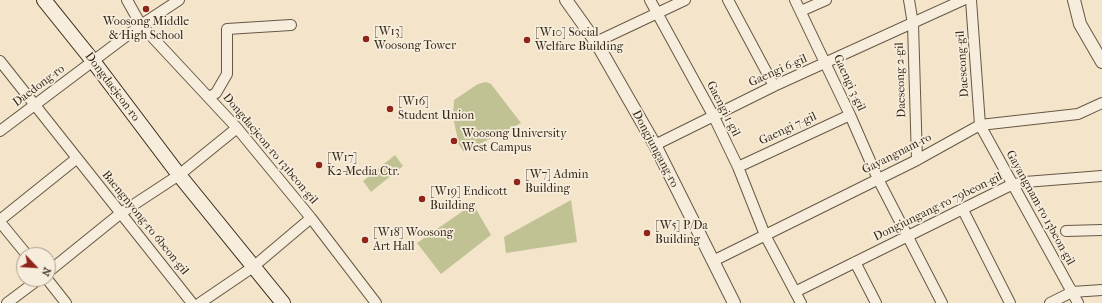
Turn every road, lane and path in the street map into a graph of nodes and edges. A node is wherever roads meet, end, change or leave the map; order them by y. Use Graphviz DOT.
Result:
graph roads {
  1 [pos="44,0"];
  2 [pos="127,0"];
  3 [pos="179,0"];
  4 [pos="566,0"];
  5 [pos="650,0"];
  6 [pos="685,0"];
  7 [pos="728,0"];
  8 [pos="795,0"];
  9 [pos="826,0"];
  10 [pos="909,0"];
  11 [pos="964,0"];
  12 [pos="972,0"];
  13 [pos="1074,0"];
  14 [pos="801,11"];
  15 [pos="657,13"];
  16 [pos="913,24"];
  17 [pos="141,25"];
  18 [pos="291,25"];
  19 [pos="596,42"];
  20 [pos="93,61"];
  21 [pos="0,62"];
  22 [pos="1102,62"];
  23 [pos="825,64"];
  24 [pos="774,86"];
  25 [pos="209,97"];
  26 [pos="35,104"];
  27 [pos="1102,104"];
  28 [pos="713,116"];
  29 [pos="850,116"];
  30 [pos="980,125"];
  31 [pos="238,128"];
  32 [pos="0,131"];
  33 [pos="655,145"];
  34 [pos="76,159"];
  35 [pos="917,160"];
  36 [pos="738,167"];
  37 [pos="179,175"];
  38 [pos="1102,176"];
  39 [pos="878,179"];
  40 [pos="1011,185"];
  41 [pos="963,210"];
  42 [pos="121,213"];
  43 [pos="311,218"];
  44 [pos="0,221"];
  45 [pos="1102,230"];
  46 [pos="1066,231"];
  47 [pos="766,235"];
  48 [pos="907,236"];
  49 [pos="21,247"];
  50 [pos="713,261"];
  51 [pos="855,262"];
  52 [pos="56,266"];
  53 [pos="253,267"];
  54 [pos="28,287"];
  55 [pos="53,287"];
  56 [pos="1102,290"];
  57 [pos="795,292"];
  58 [pos="1072,292"];
  59 [pos="7,303"];
  60 [pos="66,303"];
  61 [pos="192,303"];
  62 [pos="200,303"];
  63 [pos="283,303"];
  64 [pos="376,303"];
  65 [pos="734,303"];
  66 [pos="801,303"];
  67 [pos="876,303"];
  68 [pos="942,303"];
  69 [pos="1010,303"];
  70 [pos="1050,303"];
  71 [pos="1078,303"];
  1 -- 20 [label="main road, Dongdaejeon-ro"];
  2 -- 17 [label="street, Dongdaejeon-ro 131beon-gil"];
  3 -- 17 [label="street"];
  4 -- 19 [label="street, Dongjungang-ro"];
  5 -- 15 [label="street, Gaengi 1-gil"];
  6 -- 15 [label="street"];
  7 -- 24 [label="street"];
  8 -- 14 [label="street, Gaengi 3-gil"];
  9 -- 14 [label="street"];
  10 -- 16 [label="street, Daeseong 2-gil"];
  11 -- 16 [label="street, Gaengi 6-gil"];
  12 -- 30 [label="street, Daeseong-gil"];
  13 -- 22 [label="street"];
  14 -- 23 [label="street, Gaengi 3-gil"];
  15 -- 19 [label="street"];
  15 -- 28 [label="street, Gaengi 1-gil"];
  16 -- 23 [label="street, Gaengi 6-gil"];
  16 -- 35 [label="street, Daeseong 2-gil"];
  17 -- 20 [label="street"];
  17 -- 25 [label="street, Dongdaejeon-ro 131beon-gil"];
  18 -- 25 [label="street, Dongdaejeon-ro 131beon-gil"];
  19 -- 33 [label="street, Dongjungang-ro"];
  20 -- 26 [label="street, Daedong-ro"];
  20 -- 37 [label="main road, Dongdaejeon-ro"];
  21 -- 26 [label="street, Baengnyong-ro 6beon-gil"];
  23 -- 24 [label="street, Gaengi 6-gil"];
  23 -- 29 [label="street, Gaengi 3-gil"];
  24 -- 28 [label="street, Gaengi 6-gil"];
  25 -- 31 [label="street, Dongdaejeon-ro 131beon-gil"];
  26 -- 32 [label="street, Daedong-ro"];
  26 -- 34 [label="street, Baengnyong-ro 6beon-gil"];
  27 -- 30 [label="street, Gayangnam-ro"];
  28 -- 33 [label="street, Gaengi 6-gil"];
  28 -- 36 [label="street, Gaengi 1-gil"];
  29 -- 36 [label="street, Gaengi 7-gil"];
  29 -- 39 [label="street, Gaengi 3-gil"];
  30 -- 35 [label="street, Gayangnam-ro"];
  30 -- 40 [label="street, Gayangnam-ro 13beon-gil"];
  31 -- 37 [label="street"];
  31 -- 43 [label="street, Dongdaejeon-ro 131beon-gil"];
  33 -- 50 [label="street, Dongjungang-ro"];
  34 -- 42 [label="street, Baengnyong-ro 6beon-gil"];
  34 -- 44 [label="street"];
  35 -- 39 [label="street, Gayangnam-ro"];
  36 -- 47 [label="street, Gaengi 1-gil"];
  37 -- 42 [label="street"];
  37 -- 53 [label="main road, Dongdaejeon-ro"];
  38 -- 40 [label="street, Dongjungang-ro 79beon-gil"];
  39 -- 47 [label="street, Gayangnam-ro"];
  39 -- 48 [label="street, Gaengi 3-gil"];
  40 -- 41 [label="street, Dongjungang-ro 79beon-gil"];
  40 -- 58 [label="street, Gayangnam-ro 13beon-gil"];
  41 -- 48 [label="street, Dongjungang-ro 79beon-gil"];
  41 -- 69 [label="street"];
  42 -- 52 [label="street"];
  42 -- 61 [label="street, Baengnyong-ro 6beon-gil"];
  43 -- 53 [label="street"];
  43 -- 64 [label="street"];
  44 -- 49 [label="street"];
  45 -- 46 [label="street, Gayangnam-ro 13beon-gil"];
  47 -- 50 [label="street, Gayangnam-ro"];
  47 -- 57 [label="street, Gaengi 1-gil"];
  48 -- 51 [label="street, Dongjungang-ro 79beon-gil"];
  48 -- 68 [label="street, Gaengi 3-gil"];
  50 -- 65 [label="street, Dongjungang-ro"];
  51 -- 57 [label="street, Dongjungang-ro 79beon-gil"];
  51 -- 67 [label="street"];
  53 -- 62 [label="street"];
  53 -- 63 [label="main road, Dongdaejeon-ro"];
  54 -- 59 [label="street"];
  55 -- 60 [label="street"];
  56 -- 58 [label="street"];
  57 -- 66 [label="street, Gaengi 1-gil"];
  58 -- 70 [label="street"];
  58 -- 71 [label="street, Gayangnam-ro 13beon-gil"];
}
